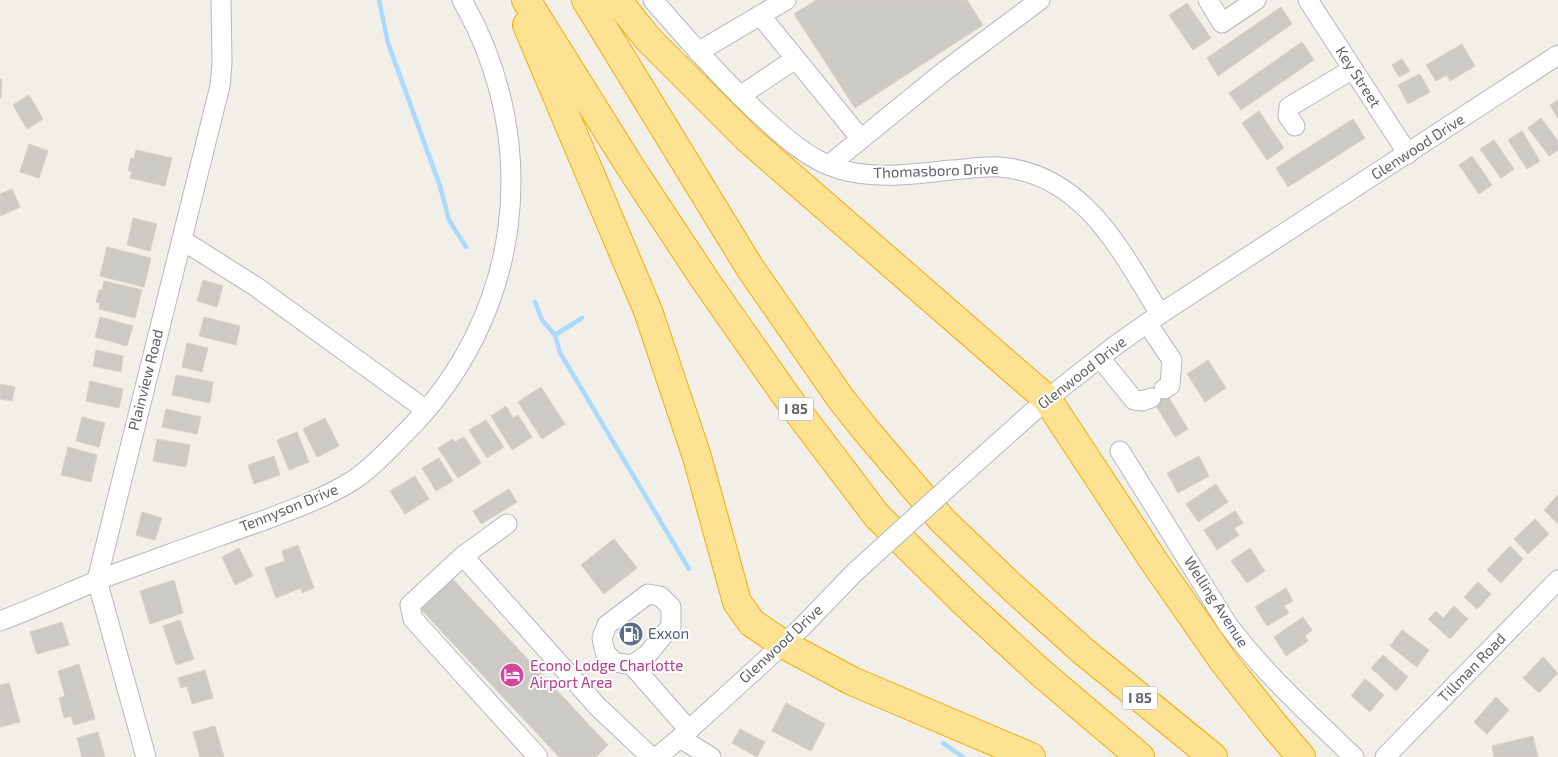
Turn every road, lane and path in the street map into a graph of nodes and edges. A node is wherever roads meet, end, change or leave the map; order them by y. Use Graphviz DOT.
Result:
graph roads {
  1 [pos="221,0"];
  2 [pos="462,0"];
  3 [pos="517,0"];
  4 [pos="526,0"];
  5 [pos="586,0"];
  6 [pos="617,0"];
  7 [pos="653,0"];
  8 [pos="786,0"];
  9 [pos="1040,0"];
  10 [pos="1208,0"];
  11 [pos="1256,0"];
  12 [pos="1308,0"];
  13 [pos="760,16"];
  14 [pos="698,52"];
  15 [pos="1558,55"];
  16 [pos="795,58"];
  17 [pos="1352,69"];
  18 [pos="740,96"];
  19 [pos="1295,126"];
  20 [pos="861,139"];
  21 [pos="1408,154"];
  22 [pos="829,165"];
  23 [pos="182,240"];
  24 [pos="1154,319"];
  25 [pos="1100,358"];
  26 [pos="1047,399"];
  27 [pos="426,410"];
  28 [pos="1120,451"];
  29 [pos="507,524"];
  30 [pos="463,556"];
  31 [pos="97,580"];
  32 [pos="1558,580"];
  33 [pos="0,621"];
  34 [pos="783,644"];
  35 [pos="632,665"];
  36 [pos="684,734"];
  37 [pos="146,757"];
  38 [pos="538,757"];
  39 [pos="651,757"];
  40 [pos="657,757"];
  41 [pos="711,757"];
  42 [pos="1031,757"];
  43 [pos="1140,757"];
  44 [pos="1213,757"];
  45 [pos="1301,757"];
  46 [pos="1354,757"];
  47 [pos="1385,757"];
  1 -- 23 [label="street, Plainview Road"];
  2 -- 27 [label="street, Tennyson Drive"];
  3 -- 34 [label="highway"];
  4 -- 43 [label="highway, I 85"];
  5 -- 44 [label="highway, I 85"];
  6 -- 26 [label="highway"];
  7 -- 14 [label="street, Thomasboro Drive"];
  8 -- 13 [label="street"];
  9 -- 20 [label="street"];
  10 -- 11 [label="street"];
  12 -- 17 [label="street, Key Street"];
  13 -- 14 [label="street"];
  13 -- 16 [label="street"];
  14 -- 18 [label="street, Thomasboro Drive"];
  15 -- 21 [label="street, Glenwood Drive"];
  16 -- 18 [label="street"];
  16 -- 20 [label="street"];
  17 -- 19 [label="street"];
  17 -- 21 [label="street, Key Street"];
  18 -- 22 [label="street, Thomasboro Drive"];
  20 -- 22 [label="street"];
  21 -- 24 [label="street, Glenwood Drive"];
  22 -- 24 [label="street, Thomasboro Drive"];
  23 -- 27 [label="street"];
  23 -- 31 [label="street, Plainview Road"];
  24 -- 25 [label="street, Glenwood Drive"];
  24 -- 25 [label="street, Thomasboro Drive"];
  25 -- 26 [label="street, Glenwood Drive"];
  26 -- 34 [label="street, Glenwood Drive, bridge"];
  26 -- 45 [label="highway"];
  27 -- 31 [label="street, Tennyson Drive"];
  28 -- 46 [label="street, Welling Avenue"];
  29 -- 30 [label="street"];
  30 -- 38 [label="street"];
  30 -- 39 [label="street"];
  31 -- 33 [label="street, Tennyson Drive"];
  31 -- 37 [label="street, Plainview Road"];
  32 -- 47 [label="street, Tillman Road"];
  34 -- 36 [label="street, Glenwood Drive"];
  34 -- 42 [label="highway"];
  35 -- 36 [label="street"];
  36 -- 40 [label="street, Glenwood Drive"];
  36 -- 41 [label="street"];
}
